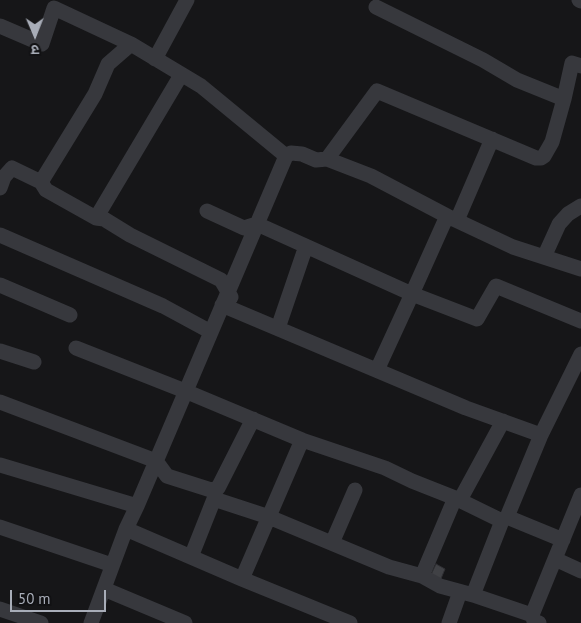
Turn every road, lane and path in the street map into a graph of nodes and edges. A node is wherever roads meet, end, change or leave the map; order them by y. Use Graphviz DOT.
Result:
graph roads {
  1 [pos="186,0"];
  2 [pos="66,6"];
  3 [pos="376,7"];
  4 [pos="0,26"];
  5 [pos="131,44"];
  6 [pos="155,59"];
  7 [pos="581,66"];
  8 [pos="181,74"];
  9 [pos="564,99"];
  10 [pos="492,139"];
  11 [pos="286,156"];
  12 [pos="327,159"];
  13 [pos="41,182"];
  14 [pos="0,188"];
  15 [pos="581,206"];
  16 [pos="207,211"];
  17 [pos="96,218"];
  18 [pos="451,218"];
  19 [pos="257,224"];
  20 [pos="0,235"];
  21 [pos="306,246"];
  22 [pos="544,257"];
  23 [pos="581,269"];
  24 [pos="0,284"];
  25 [pos="412,294"];
  26 [pos="227,298"];
  27 [pos="70,315"];
  28 [pos="581,321"];
  29 [pos="278,328"];
  30 [pos="211,332"];
  31 [pos="76,348"];
  32 [pos="0,351"];
  33 [pos="581,354"];
  34 [pos="34,362"];
  35 [pos="377,370"];
  36 [pos="186,391"];
  37 [pos="0,402"];
  38 [pos="253,419"];
  39 [pos="503,421"];
  40 [pos="542,435"];
  41 [pos="302,440"];
  42 [pos="156,461"];
  43 [pos="0,466"];
  44 [pos="356,490"];
  45 [pos="581,495"];
  46 [pos="458,499"];
  47 [pos="137,506"];
  48 [pos="578,511"];
  49 [pos="269,517"];
  50 [pos="504,519"];
  51 [pos="0,527"];
  52 [pos="126,528"];
  53 [pos="562,540"];
  54 [pos="332,543"];
  55 [pos="191,557"];
  56 [pos="555,558"];
  57 [pos="112,565"];
  58 [pos="581,571"];
  59 [pos="422,576"];
  60 [pos="242,579"];
  61 [pos="104,589"];
  62 [pos="466,594"];
  63 [pos="0,609"];
  64 [pos="535,619"];
  65 [pos="41,623"];
  66 [pos="91,623"];
  67 [pos="184,623"];
  68 [pos="348,623"];
  69 [pos="449,623"];
  1 -- 6 [label="street"];
  2 -- 4 [label="street"];
  2 -- 5 [label="street"];
  3 -- 9 [label="street"];
  5 -- 6 [label="street"];
  5 -- 13 [label="street"];
  6 -- 8 [label="street"];
  7 -- 9 [label="street"];
  8 -- 11 [label="street"];
  8 -- 17 [label="street"];
  9 -- 10 [label="street"];
  10 -- 12 [label="street"];
  10 -- 18 [label="street"];
  11 -- 12 [label="street"];
  11 -- 19 [label="street"];
  12 -- 18 [label="street"];
  13 -- 14 [label="street"];
  13 -- 17 [label="street"];
  15 -- 22 [label="street"];
  16 -- 19 [label="street"];
  17 -- 26 [label="street"];
  18 -- 22 [label="street"];
  18 -- 25 [label="street"];
  19 -- 21 [label="street"];
  19 -- 26 [label="street"];
  20 -- 30 [label="street"];
  21 -- 25 [label="street"];
  21 -- 29 [label="street"];
  22 -- 23 [label="street"];
  24 -- 27 [label="street"];
  25 -- 28 [label="street"];
  25 -- 35 [label="street"];
  26 -- 29 [label="street"];
  26 -- 30 [label="street"];
  29 -- 35 [label="street"];
  30 -- 36 [label="street"];
  31 -- 36 [label="street"];
  32 -- 34 [label="street"];
  33 -- 40 [label="street"];
  35 -- 39 [label="street"];
  36 -- 38 [label="street"];
  36 -- 42 [label="street"];
  37 -- 42 [label="street"];
  38 -- 41 [label="street"];
  38 -- 42 [label="street"];
  39 -- 40 [label="street"];
  39 -- 46 [label="street"];
  40 -- 50 [label="street"];
  41 -- 46 [label="street"];
  41 -- 49 [label="street"];
  42 -- 47 [label="street"];
  43 -- 47 [label="street"];
  44 -- 54 [label="street"];
  45 -- 48 [label="street"];
  46 -- 50 [label="street"];
  46 -- 59 [label="street"];
  47 -- 52 [label="street"];
  48 -- 53 [label="street"];
  49 -- 54 [label="street"];
  49 -- 55 [label="street"];
  49 -- 60 [label="street"];
  50 -- 53 [label="street"];
  50 -- 62 [label="street"];
  51 -- 57 [label="street"];
  52 -- 55 [label="street"];
  52 -- 57 [label="street"];
  53 -- 56 [label="street"];
  54 -- 59 [label="street"];
  55 -- 60 [label="street"];
  56 -- 58 [label="street"];
  56 -- 64 [label="street"];
  57 -- 61 [label="street"];
  59 -- 62 [label="street"];
  60 -- 68 [label="street"];
  61 -- 66 [label="street"];
  61 -- 67 [label="street"];
  62 -- 64 [label="street"];
  62 -- 69 [label="street"];
  63 -- 65 [label="street"];
}
